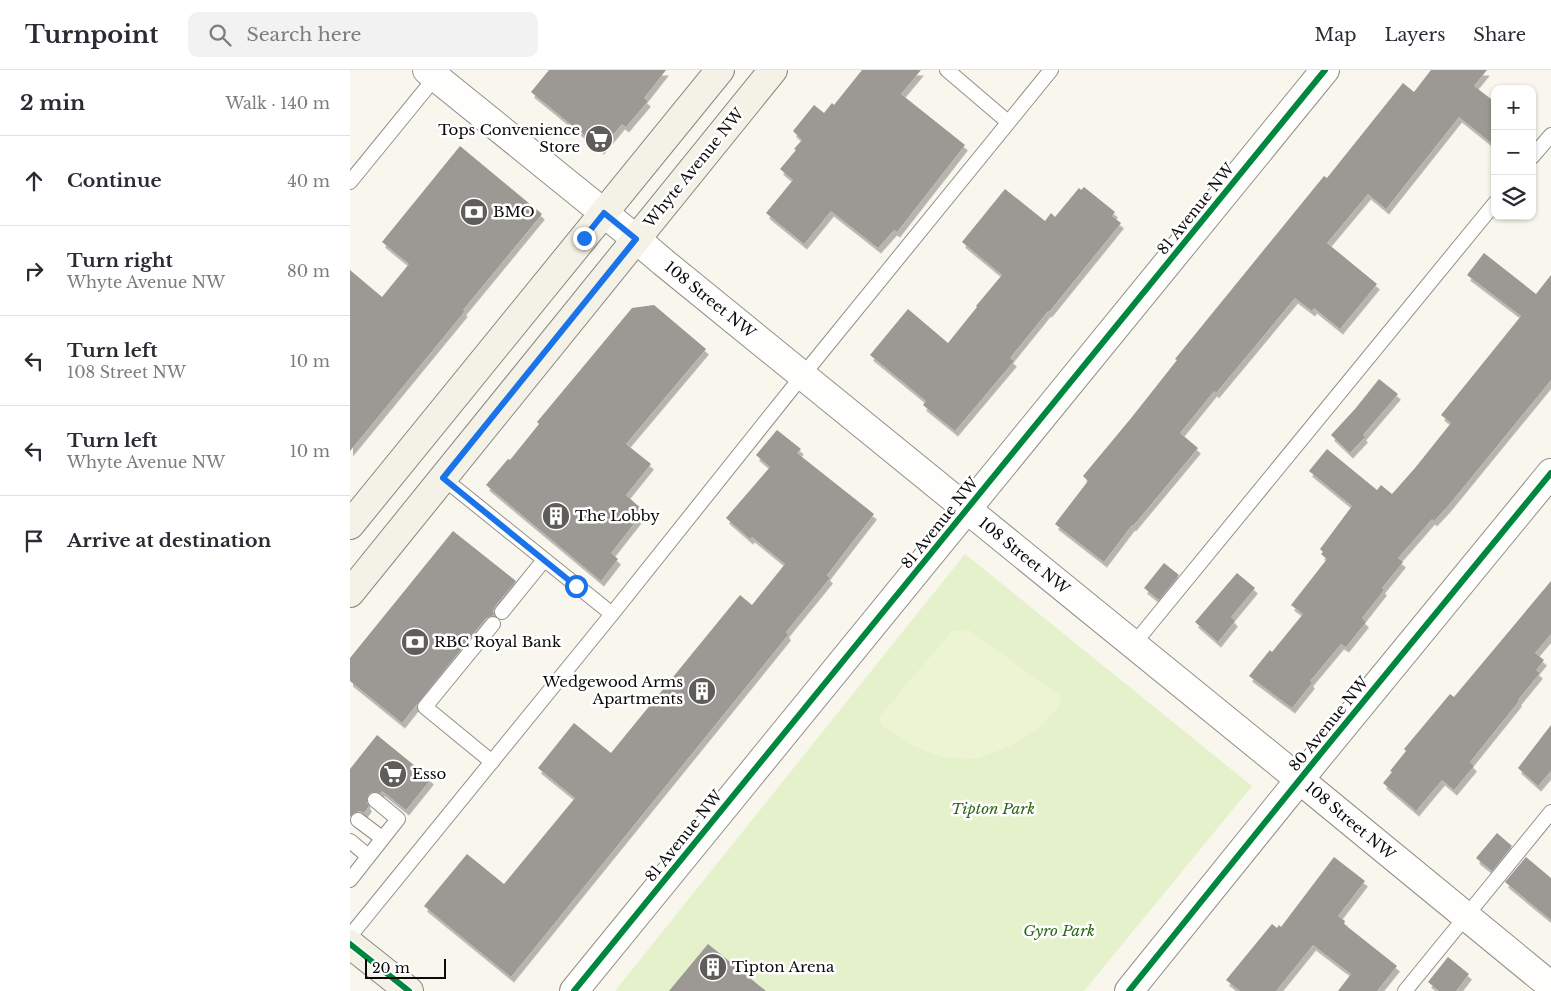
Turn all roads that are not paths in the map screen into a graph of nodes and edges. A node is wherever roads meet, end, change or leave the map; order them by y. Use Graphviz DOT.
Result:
graph roads {
  1 [pos="720,70"];
  2 [pos="774,70"];
  3 [pos="947,70"];
  4 [pos="1051,70"];
  5 [pos="1326,70"];
  6 [pos="435,72"];
  7 [pos="1008,122"];
  8 [pos="1551,134"];
  9 [pos="1536,152"];
  10 [pos="350,182"];
  11 [pos="1491,208"];
  12 [pos="604,213"];
  13 [pos="636,239"];
  14 [pos="802,375"];
  15 [pos="1551,474"];
  16 [pos="443,478"];
  17 [pos="967,510"];
  18 [pos="350,525"];
  19 [pos="544,560"];
  20 [pos="350,593"];
  21 [pos="502,612"];
  22 [pos="612,614"];
  23 [pos="493,624"];
  24 [pos="1133,645"];
  25 [pos="492,762"];
  26 [pos="1300,780"];
  27 [pos="374,800"];
  28 [pos="1551,812"];
  29 [pos="358,820"];
  30 [pos="382,838"];
  31 [pos="350,842"];
  32 [pos="368,856"];
  33 [pos="350,880"];
  34 [pos="1465,917"];
  35 [pos="350,936"];
  36 [pos="350,944"];
  37 [pos="1551,986"];
  38 [pos="408,991"];
  39 [pos="574,991"];
  40 [pos="1129,991"];
  41 [pos="1405,991"];
  1 -- 12 [label="main road"];
  2 -- 13 [label="main road, Whyte Avenue NW"];
  3 -- 7 [label="lane"];
  4 -- 7 [label="lane"];
  5 -- 17 [label="street, 81 Avenue NW"];
  6 -- 10 [label="lane"];
  6 -- 12 [label="street, 108 Street NW"];
  7 -- 14 [label="lane"];
  8 -- 9 [label="lane"];
  11 -- 24 [label="lane"];
  12 -- 13 [label="street, 108 Street NW"];
  12 -- 18 [label="main road"];
  13 -- 14 [label="street, 108 Street NW"];
  13 -- 16 [label="main road, Whyte Avenue NW"];
  14 -- 17 [label="street, 108 Street NW"];
  14 -- 22 [label="lane"];
  15 -- 26 [label="street, 80 Avenue NW"];
  16 -- 19 [label="lane"];
  16 -- 20 [label="main road, Whyte Avenue NW"];
  17 -- 24 [label="street, 108 Street NW"];
  17 -- 39 [label="street, 81 Avenue NW"];
  19 -- 21 [label="lane"];
  19 -- 22 [label="lane"];
  22 -- 25 [label="lane"];
  23 -- 25 [label="lane"];
  24 -- 26 [label="street, 108 Street NW"];
  25 -- 35 [label="lane"];
  26 -- 34 [label="street, 108 Street NW"];
  26 -- 40 [label="street, 80 Avenue NW"];
  27 -- 30 [label="lane"];
  28 -- 34 [label="lane"];
  29 -- 30 [label="lane"];
  30 -- 32 [label="lane"];
  31 -- 32 [label="lane"];
  32 -- 33 [label="lane"];
  34 -- 37 [label="street, 108 Street NW"];
  34 -- 41 [label="lane"];
  36 -- 38 [label="main road"];
}
